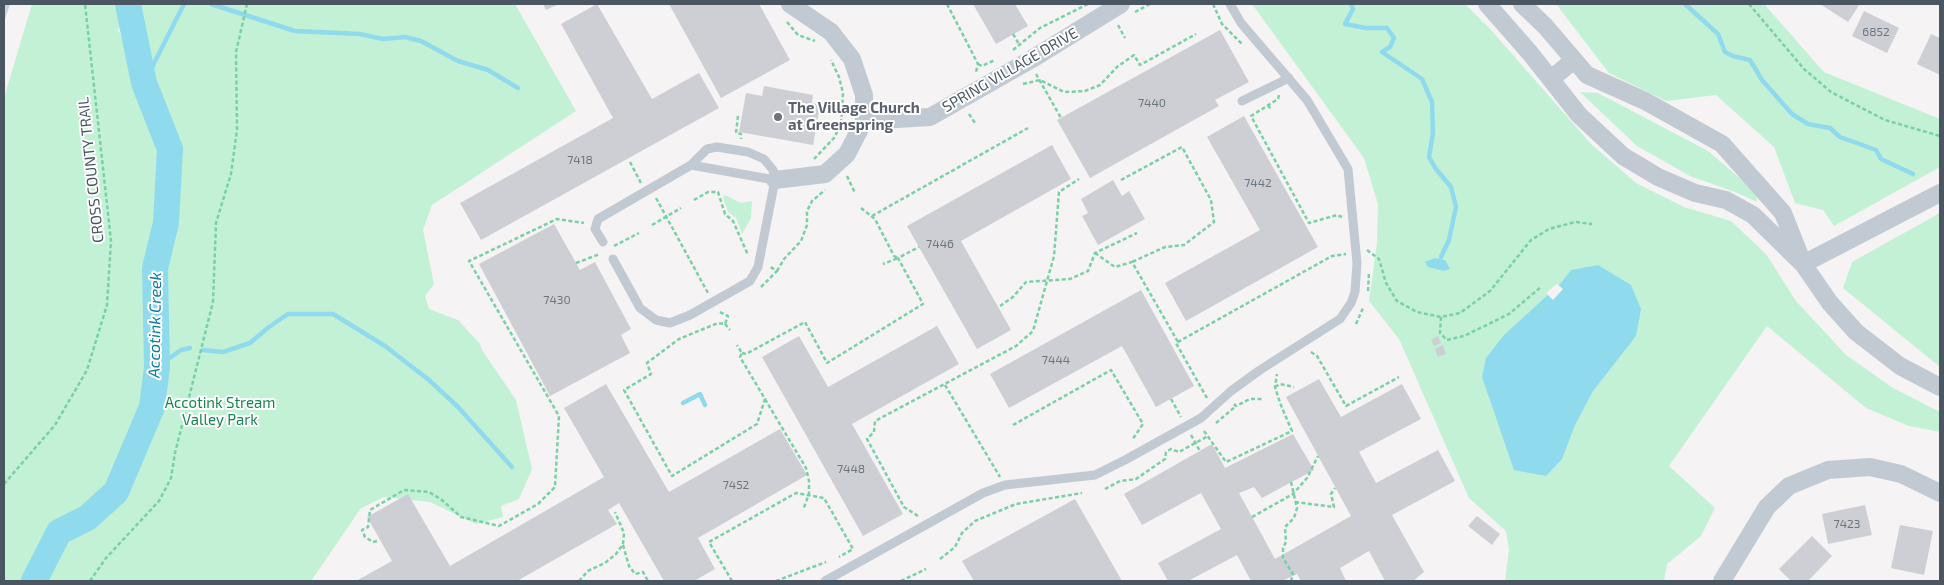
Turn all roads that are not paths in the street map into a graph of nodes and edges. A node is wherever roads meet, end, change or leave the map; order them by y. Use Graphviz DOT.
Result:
graph roads {
  1 [pos="790,4"];
  2 [pos="1230,4"];
  3 [pos="1487,4"];
  4 [pos="1522,4"];
  5 [pos="1118,11"];
  6 [pos="1574,60"];
  7 [pos="1289,78"];
  8 [pos="1551,79"];
  9 [pos="1242,101"];
  10 [pos="864,121"];
  11 [pos="691,165"];
  12 [pos="775,180"];
  13 [pos="1940,193"];
  14 [pos="603,242"];
  15 [pos="613,259"];
  16 [pos="1803,264"];
  17 [pos="1940,387"];
  18 [pos="1940,493"];
  19 [pos="825,581"];
  20 [pos="1722,581"];
  1 -- 10 [label="street"];
  2 -- 7 [label="lane"];
  3 -- 8 [label="street"];
  4 -- 6 [label="street"];
  5 -- 10 [label="street, SPRING VILLAGE DRIVE"];
  6 -- 8 [label="street"];
  6 -- 16 [label="street"];
  7 -- 9 [label="lane"];
  7 -- 19 [label="lane"];
  8 -- 16 [label="street"];
  10 -- 12 [label="street"];
  11 -- 12 [label="lane"];
  11 -- 12 [label="lane"];
  11 -- 14 [label="lane"];
  12 -- 15 [label="lane"];
  13 -- 16 [label="street"];
  16 -- 17 [label="street"];
  18 -- 20 [label="street"];
}
